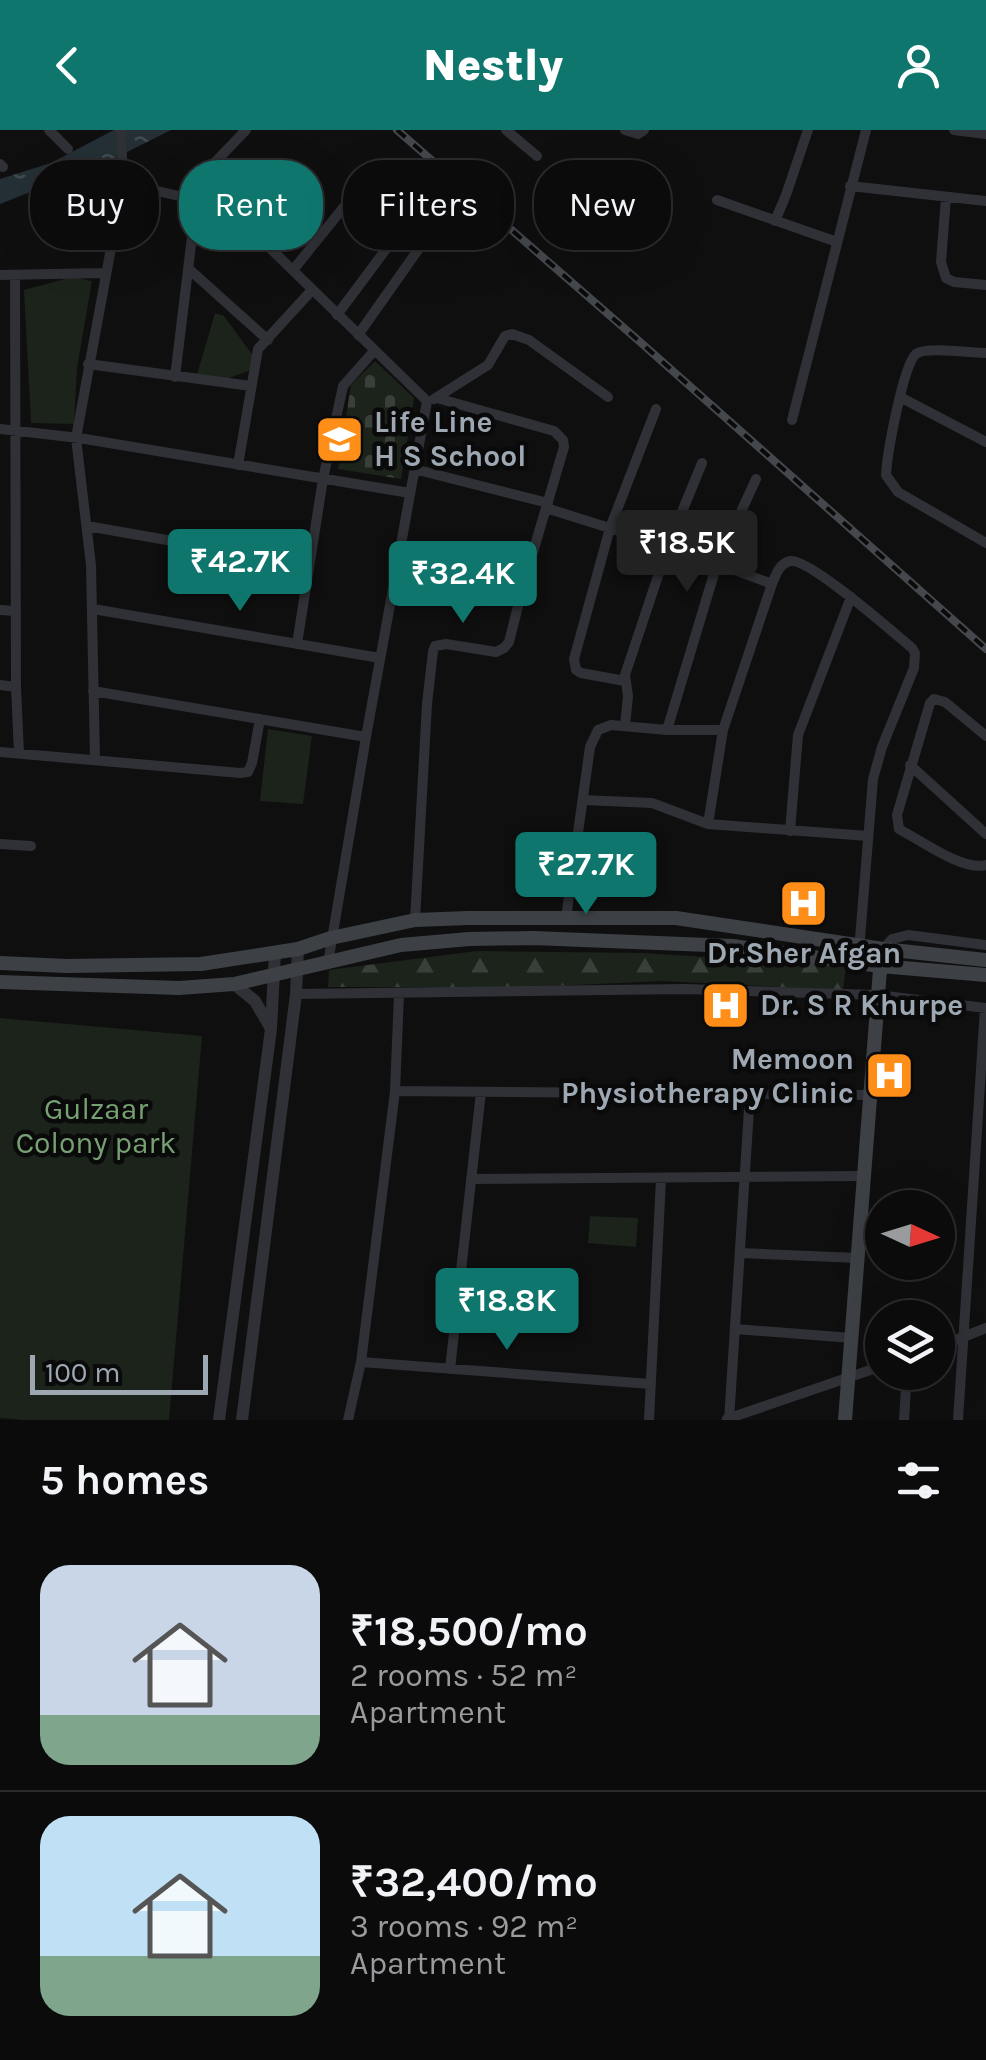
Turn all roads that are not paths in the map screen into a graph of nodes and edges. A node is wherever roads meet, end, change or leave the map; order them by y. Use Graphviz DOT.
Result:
graph roads {
  1 [pos="49,130"];
  2 [pos="120,130"];
  3 [pos="246,130"];
  4 [pos="506,130"];
  5 [pos="624,130"];
  6 [pos="644,130"];
  7 [pos="808,130"];
  8 [pos="866,130"];
  9 [pos="954,130"];
  10 [pos="986,134"];
  11 [pos="68,148"];
  12 [pos="537,156"];
  13 [pos="121,160"];
  14 [pos="218,160"];
  15 [pos="850,186"];
  16 [pos="946,197"];
  17 [pos="717,200"];
  18 [pos="986,201"];
  19 [pos="343,208"];
  20 [pos="775,221"];
  21 [pos="837,242"];
  22 [pos="109,250"];
  23 [pos="192,250"];
  24 [pos="272,250"];
  25 [pos="385,250"];
  26 [pos="418,250"];
  27 [pos="190,270"];
  28 [pos="293,270"];
  29 [pos="105,274"];
  30 [pos="0,275"];
  31 [pos="15,276"];
  32 [pos="986,286"];
  33 [pos="312,290"];
  34 [pos="338,314"];
  35 [pos="358,334"];
  36 [pos="268,340"];
  37 [pos="0,348"];
  38 [pos="14,350"];
  39 [pos="374,350"];
  40 [pos="986,353"];
  41 [pos="88,364"];
  42 [pos="175,377"];
  43 [pos="251,386"];
  44 [pos="608,396"];
  45 [pos="900,397"];
  46 [pos="432,400"];
  47 [pos="656,409"];
  48 [pos="792,420"];
  49 [pos="0,429"];
  50 [pos="14,431"];
  51 [pos="76,438"];
  52 [pos="986,442"];
  53 [pos="702,463"];
  54 [pos="238,464"];
  55 [pos="414,469"];
  56 [pos="756,478"];
  57 [pos="323,479"];
  58 [pos="410,494"];
  59 [pos="547,505"];
  60 [pos="87,526"];
  61 [pos="610,528"];
  62 [pos="986,543"];
  63 [pos="0,545"];
  64 [pos="668,546"];
  65 [pos="15,547"];
  66 [pos="400,550"];
  67 [pos="309,564"];
  68 [pos="717,564"];
  69 [pos="772,584"];
  70 [pos="523,586"];
  71 [pos="850,597"];
  72 [pos="93,609"];
  73 [pos="0,610"];
  74 [pos="15,610"];
  75 [pos="296,644"];
  76 [pos="380,658"];
  77 [pos="625,681"];
  78 [pos="0,686"];
  79 [pos="16,687"];
  80 [pos="92,691"];
  81 [pos="260,720"];
  82 [pos="625,726"];
  83 [pos="667,730"];
  84 [pos="723,730"];
  85 [pos="986,736"];
  86 [pos="366,737"];
  87 [pos="0,752"];
  88 [pos="19,753"];
  89 [pos="96,760"];
  90 [pos="910,766"];
  91 [pos="583,800"];
  92 [pos="708,824"];
  93 [pos="790,831"];
  94 [pos="986,834"];
  95 [pos="868,836"];
  96 [pos="0,844"];
  97 [pos="31,846"];
  98 [pos="986,865"];
  99 [pos="566,918"];
  100 [pos="415,920"];
  101 [pos="331,938"];
  102 [pos="861,945"];
  103 [pos="986,945"];
  104 [pos="298,949"];
  105 [pos="883,949"];
  106 [pos="275,952"];
  107 [pos="986,960"];
  108 [pos="926,962"];
  109 [pos="0,963"];
  110 [pos="328,963"];
  111 [pos="858,963"];
  112 [pos="880,966"];
  113 [pos="298,971"];
  114 [pos="274,976"];
  115 [pos="986,976"];
  116 [pos="0,982"];
  117 [pos="234,984"];
  118 [pos="296,994"];
  119 [pos="399,994"];
  120 [pos="877,996"];
  121 [pos="986,1008"];
  122 [pos="271,1030"];
  123 [pos="395,1092"];
  124 [pos="481,1092"];
  125 [pos="750,1094"];
  126 [pos="870,1095"];
  127 [pos="864,1176"];
  128 [pos="745,1177"];
  129 [pos="661,1178"];
  130 [pos="472,1179"];
  131 [pos="740,1253"];
  132 [pos="858,1258"];
  133 [pos="986,1328"];
  134 [pos="735,1329"];
  135 [pos="964,1337"];
  136 [pos="852,1338"];
  137 [pos="955,1340"];
  138 [pos="361,1362"];
  139 [pos="450,1369"];
  140 [pos="865,1372"];
  141 [pos="848,1378"];
  142 [pos="651,1384"];
  143 [pos="906,1390"];
  144 [pos="219,1420"];
  145 [pos="242,1420"];
  146 [pos="348,1420"];
  147 [pos="649,1420"];
  148 [pos="728,1420"];
  149 [pos="846,1420"];
  150 [pos="904,1420"];
  151 [pos="958,1420"];
  1 -- 11 [label="street"];
  2 -- 13 [label="street"];
  3 -- 14 [label="street"];
  4 -- 12 [label="street"];
  5 -- 6 [label="street"];
  7 -- 20 [label="street"];
  8 -- 15 [label="street"];
  9 -- 10 [label="street"];
  15 -- 16 [label="street"];
  15 -- 21 [label="street"];
  16 -- 18 [label="street"];
  16 -- 32 [label="street"];
  17 -- 20 [label="street"];
  19 -- 28 [label="street"];
  20 -- 21 [label="street"];
  21 -- 48 [label="street"];
  22 -- 29 [label="street"];
  23 -- 27 [label="street"];
  24 -- 28 [label="street"];
  25 -- 34 [label="street"];
  26 -- 35 [label="street"];
  27 -- 36 [label="street"];
  27 -- 42 [label="street"];
  28 -- 33 [label="street"];
  29 -- 31 [label="street"];
  29 -- 41 [label="street"];
  30 -- 31 [label="street"];
  31 -- 38 [label="street"];
  33 -- 34 [label="street"];
  33 -- 36 [label="street"];
  34 -- 35 [label="street"];
  35 -- 39 [label="street"];
  36 -- 43 [label="street"];
  37 -- 38 [label="street"];
  38 -- 50 [label="street"];
  39 -- 46 [label="street"];
  39 -- 57 [label="street"];
  40 -- 45 [label="street"];
  41 -- 42 [label="street"];
  41 -- 51 [label="street"];
  42 -- 43 [label="street"];
  43 -- 54 [label="street"];
  44 -- 46 [label="street"];
  45 -- 52 [label="street"];
  45 -- 62 [label="street"];
  46 -- 55 [label="street"];
  46 -- 59 [label="street"];
  47 -- 61 [label="street"];
  49 -- 50 [label="street"];
  50 -- 51 [label="street"];
  50 -- 65 [label="street"];
  51 -- 54 [label="street"];
  51 -- 60 [label="street"];
  53 -- 64 [label="street"];
  54 -- 57 [label="street"];
  55 -- 58 [label="street"];
  55 -- 59 [label="street"];
  56 -- 68 [label="street"];
  57 -- 58 [label="street"];
  57 -- 67 [label="street"];
  58 -- 66 [label="street"];
  59 -- 61 [label="street"];
  59 -- 70 [label="street"];
  60 -- 67 [label="street"];
  60 -- 72 [label="street"];
  61 -- 64 [label="street"];
  61 -- 77 [label="street"];
  63 -- 65 [label="street"];
  64 -- 68 [label="street"];
  64 -- 77 [label="street"];
  65 -- 74 [label="street"];
  66 -- 70 [label="street"];
  66 -- 76 [label="street"];
  67 -- 75 [label="street"];
  68 -- 69 [label="street"];
  68 -- 83 [label="street"];
  69 -- 71 [label="street"];
  69 -- 84 [label="street"];
  70 -- 100 [label="street"];
  71 -- 93 [label="street"];
  71 -- 95 [label="street"];
  72 -- 75 [label="street"];
  72 -- 80 [label="street"];
  73 -- 74 [label="street"];
  74 -- 79 [label="street"];
  75 -- 76 [label="street"];
  76 -- 86 [label="street"];
  77 -- 82 [label="street"];
  78 -- 79 [label="street"];
  79 -- 88 [label="street"];
  80 -- 81 [label="street"];
  80 -- 89 [label="street"];
  81 -- 86 [label="street"];
  81 -- 89 [label="street"];
  82 -- 83 [label="street"];
  82 -- 91 [label="street"];
  83 -- 84 [label="street"];
  84 -- 92 [label="street"];
  85 -- 90 [label="street"];
  86 -- 101 [label="street"];
  87 -- 88 [label="street"];
  88 -- 89 [label="street"];
  90 -- 94 [label="street"];
  90 -- 98 [label="street"];
  91 -- 92 [label="street"];
  91 -- 99 [label="street"];
  92 -- 93 [label="street"];
  93 -- 95 [label="street"];
  95 -- 102 [label="street"];
  96 -- 97 [label="street"];
  99 -- 100 [label="main road"];
  99 -- 102 [label="main road"];
  100 -- 101 [label="main road"];
  101 -- 104 [label="main road"];
  101 -- 110 [label="street"];
  102 -- 105 [label="main road"];
  102 -- 111 [label="street"];
  103 -- 105 [label="street"];
  104 -- 106 [label="main road"];
  104 -- 113 [label="street"];
  105 -- 108 [label="main road"];
  105 -- 112 [label="main road"];
  106 -- 109 [label="main road"];
  106 -- 114 [label="street"];
  107 -- 108 [label="main road"];
  108 -- 112 [label="main road"];
  108 -- 115 [label="main road"];
  110 -- 111 [label="main road"];
  110 -- 113 [label="main road"];
  111 -- 112 [label="main road"];
  112 -- 120 [label="main road"];
  113 -- 114 [label="main road"];
  113 -- 118 [label="street"];
  114 -- 117 [label="main road"];
  114 -- 122 [label="street"];
  116 -- 117 [label="main road"];
  117 -- 122 [label="street"];
  118 -- 119 [label="street"];
  118 -- 145 [label="street"];
  119 -- 120 [label="street"];
  119 -- 123 [label="street"];
  120 -- 121 [label="street"];
  120 -- 126 [label="main road"];
  121 -- 135 [label="street"];
  122 -- 144 [label="street"];
  123 -- 124 [label="street"];
  123 -- 138 [label="street"];
  124 -- 125 [label="street"];
  124 -- 130 [label="street"];
  125 -- 126 [label="street"];
  125 -- 128 [label="street"];
  126 -- 127 [label="main road"];
  127 -- 128 [label="street"];
  127 -- 132 [label="main road"];
  128 -- 129 [label="street"];
  128 -- 131 [label="street"];
  129 -- 130 [label="street"];
  129 -- 142 [label="street"];
  130 -- 139 [label="street"];
  131 -- 132 [label="street"];
  131 -- 134 [label="street"];
  132 -- 136 [label="main road"];
  133 -- 135 [label="street"];
  134 -- 136 [label="street"];
  134 -- 148 [label="street"];
  135 -- 137 [label="street"];
  135 -- 151 [label="street"];
  136 -- 141 [label="main road"];
  138 -- 139 [label="street"];
  138 -- 146 [label="street"];
  139 -- 142 [label="street"];
  140 -- 141 [label="street"];
  141 -- 148 [label="street"];
  141 -- 149 [label="main road"];
  142 -- 147 [label="street"];
  143 -- 150 [label="street"];
}
